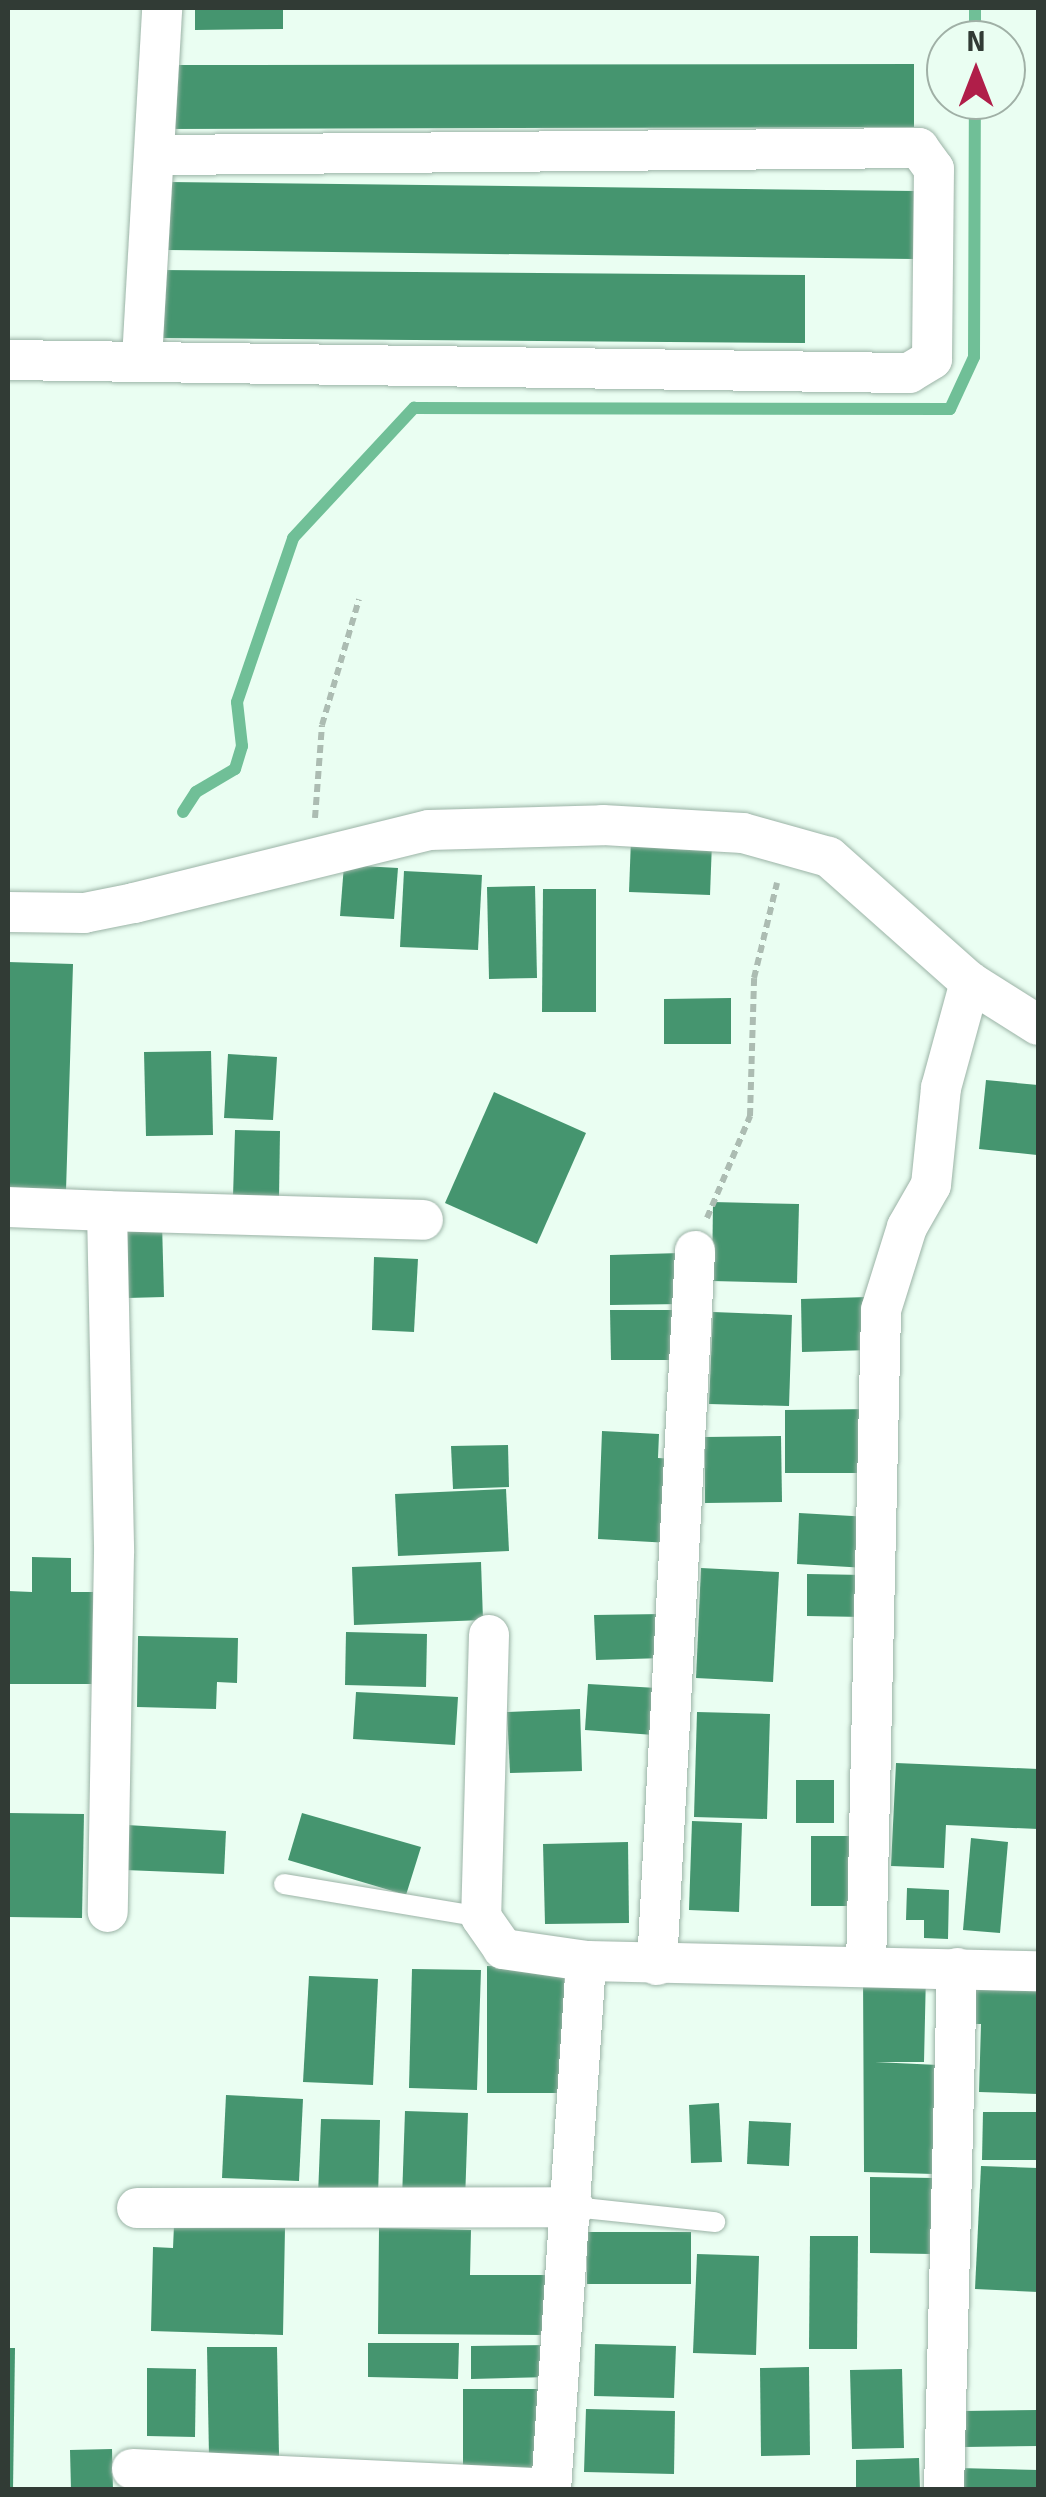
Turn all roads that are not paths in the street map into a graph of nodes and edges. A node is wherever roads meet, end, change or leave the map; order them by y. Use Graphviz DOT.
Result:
graph roads {
  1 [pos="162,8"];
  2 [pos="158,155"];
  3 [pos="142,359"];
  4 [pos="8,360"];
  5 [pos="8,912"];
  6 [pos="970,982"];
  7 [pos="1038,1025"];
  8 [pos="8,1206"];
  9 [pos="107,1210"];
  10 [pos="422,1220"];
  11 [pos="694,1250"];
  12 [pos="489,1635"];
  13 [pos="284,1884"];
  14 [pos="108,1912"];
  15 [pos="481,1917"];
  16 [pos="586,1961"];
  17 [pos="657,1965"];
  18 [pos="866,1967"];
  19 [pos="957,1968"];
  20 [pos="1038,1970"];
  21 [pos="574,2207"];
  22 [pos="137,2208"];
  23 [pos="715,2222"];
  24 [pos="132,2469"];
  25 [pos="552,2489"];
  26 [pos="944,2490"];
  1 -- 2 [label="street"];
  2 -- 3 [label="street"];
  2 -- 3 [label="street"];
  3 -- 4 [label="street"];
  5 -- 6 [label="street"];
  6 -- 7 [label="street"];
  6 -- 18 [label="street"];
  8 -- 9 [label="street"];
  9 -- 10 [label="street"];
  9 -- 14 [label="street"];
  11 -- 17 [label="street"];
  12 -- 15 [label="street"];
  13 -- 15 [label="lane"];
  15 -- 16 [label="street"];
  16 -- 17 [label="street"];
  16 -- 21 [label="street"];
  17 -- 18 [label="street"];
  18 -- 19 [label="street"];
  19 -- 20 [label="street"];
  19 -- 26 [label="street"];
  21 -- 22 [label="street"];
  21 -- 23 [label="lane"];
  21 -- 25 [label="street"];
  24 -- 25 [label="street"];
}
